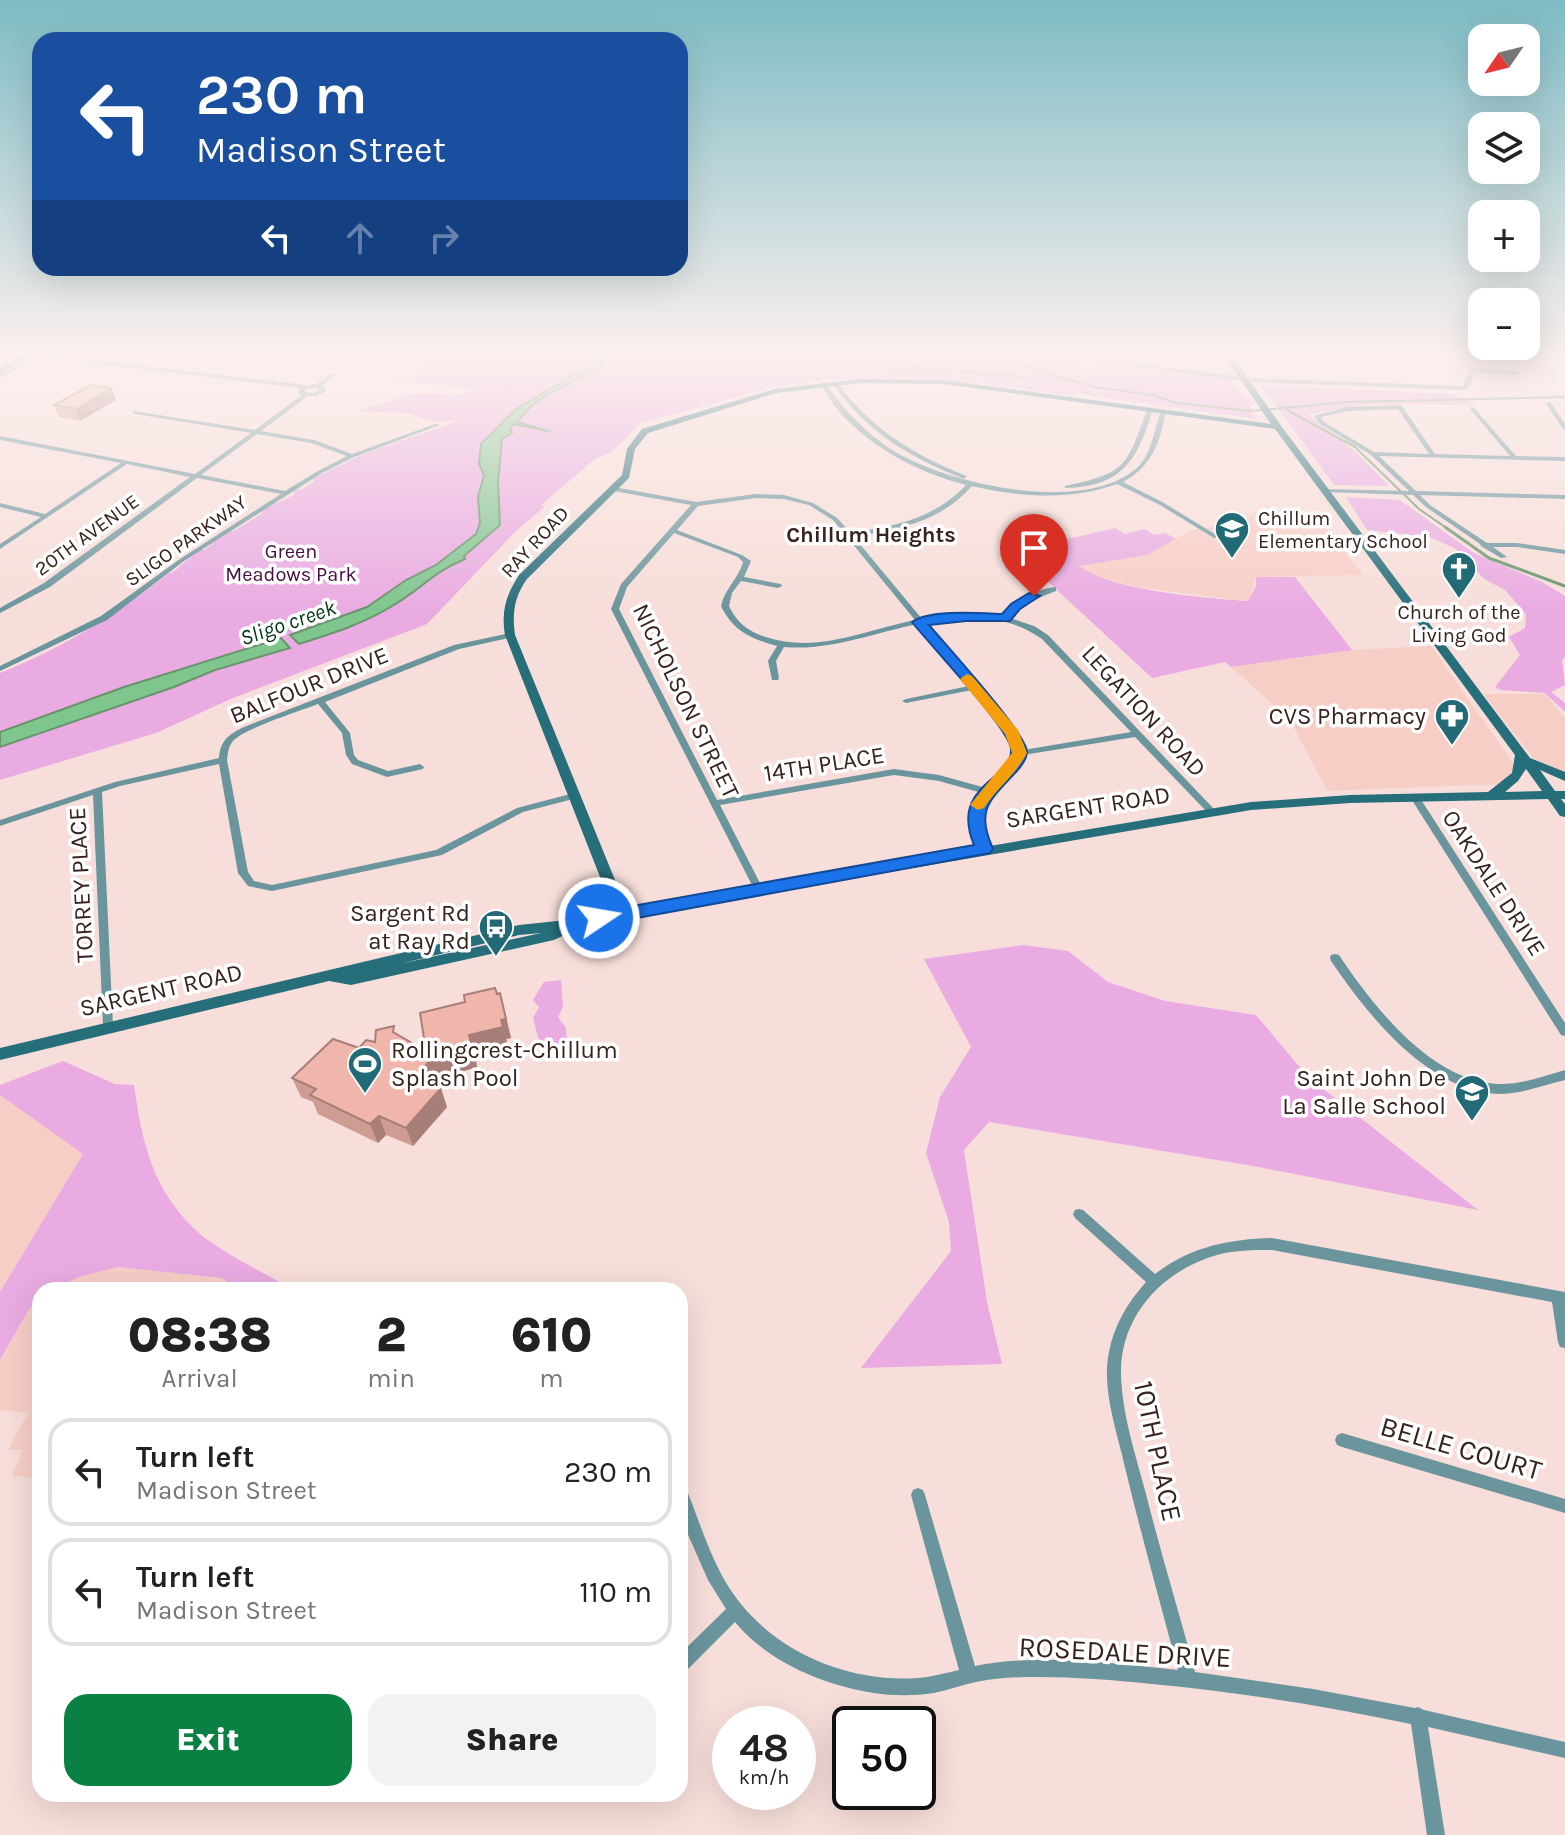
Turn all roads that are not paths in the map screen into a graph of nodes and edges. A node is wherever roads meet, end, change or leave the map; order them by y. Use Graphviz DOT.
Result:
graph roads {
  1 [pos="8,440"];
  2 [pos="246,440"];
  3 [pos="302,440"];
  4 [pos="397,440"];
  5 [pos="637,440"];
  6 [pos="876,440"];
  7 [pos="892,440"];
  8 [pos="1139,440"];
  9 [pos="1154,440"];
  10 [pos="1287,440"];
  11 [pos="1349,440"];
  12 [pos="1422,440"];
  13 [pos="1499,440"];
  14 [pos="1373,454"];
  15 [pos="1433,455"];
  16 [pos="352,456"];
  17 [pos="1514,457"];
  18 [pos="1565,459"];
  19 [pos="125,463"];
  20 [pos="196,476"];
  21 [pos="1118,482"];
  22 [pos="969,486"];
  23 [pos="614,489"];
  24 [pos="1326,491"];
  25 [pos="284,493"];
  26 [pos="1405,493"];
  27 [pos="1565,497"];
  28 [pos="696,504"];
  29 [pos="0,505"];
  30 [pos="46,516"];
  31 [pos="674,531"];
  32 [pos="848,536"];
  33 [pos="1216,537"];
  34 [pos="1482,545"];
  35 [pos="0,547"];
  36 [pos="1565,552"];
  37 [pos="1503,557"];
  38 [pos="739,578"];
  39 [pos="778,586"];
  40 [pos="1053,589"];
  41 [pos="0,611"];
  42 [pos="1005,618"];
  43 [pos="919,622"];
  44 [pos="510,635"];
  45 [pos="781,645"];
  46 [pos="0,669"];
  47 [pos="775,678"];
  48 [pos="974,687"];
  49 [pos="320,701"];
  50 [pos="906,701"];
  51 [pos="1136,734"];
  52 [pos="1020,753"];
  53 [pos="1521,755"];
  54 [pos="223,760"];
  55 [pos="420,767"];
  56 [pos="1565,777"];
  57 [pos="97,790"];
  58 [pos="987,791"];
  59 [pos="1492,794"];
  60 [pos="1558,795"];
  61 [pos="574,796"];
  62 [pos="1415,797"];
  63 [pos="715,803"];
  64 [pos="1211,811"];
  65 [pos="1565,813"];
  66 [pos="0,823"];
  67 [pos="984,849"];
  68 [pos="758,889"];
  69 [pos="621,913"];
  70 [pos="1335,958"];
  71 [pos="108,1026"];
  72 [pos="1565,1032"];
  73 [pos="0,1054"];
  74 [pos="1565,1075"];
  75 [pos="1079,1214"];
  76 [pos="1154,1281"];
  77 [pos="1562,1297"];
  78 [pos="1565,1342"];
  79 [pos="1342,1440"];
  80 [pos="918,1495"];
  81 [pos="1565,1506"];
  82 [pos="688,1514"];
  83 [pos="734,1612"];
  84 [pos="688,1657"];
  85 [pos="969,1675"];
  86 [pos="1189,1679"];
  87 [pos="1418,1715"];
  88 [pos="1565,1750"];
  89 [pos="1436,1835"];
  1 -- 19 [label="street"];
  2 -- 20 [label="street, 20TH AVENUE"];
  3 -- 16 [label="street"];
  4 -- 16 [label="street, SLIGO PARKWAY"];
  5 -- 23 [label="main road, RAY ROAD"];
  6 -- 22 [label="street"];
  7 -- 8 [label="street"];
  9 -- 21 [label="street"];
  10 -- 24 [label="main road"];
  11 -- 14 [label="street"];
  12 -- 15 [label="street"];
  13 -- 17 [label="street"];
  14 -- 15 [label="street"];
  14 -- 26 [label="street"];
  15 -- 17 [label="street"];
  16 -- 25 [label="street, SLIGO PARKWAY"];
  17 -- 18 [label="street"];
  19 -- 20 [label="street"];
  19 -- 30 [label="street"];
  20 -- 25 [label="street"];
  20 -- 41 [label="street, 20TH AVENUE"];
  21 -- 22 [label="street"];
  21 -- 33 [label="street"];
  22 -- 32 [label="street"];
  23 -- 28 [label="street"];
  23 -- 44 [label="main road, RAY ROAD"];
  24 -- 26 [label="street"];
  24 -- 53 [label="main road"];
  25 -- 46 [label="street, SLIGO PARKWAY"];
  26 -- 27 [label="street"];
  26 -- 34 [label="street"];
  28 -- 31 [label="street, NICHOLSON STREET"];
  28 -- 32 [label="street"];
  29 -- 30 [label="street"];
  30 -- 35 [label="street"];
  31 -- 38 [label="street"];
  31 -- 63 [label="street, NICHOLSON STREET"];
  32 -- 43 [label="street"];
  34 -- 36 [label="street"];
  34 -- 37 [label="street"];
  38 -- 39 [label="street"];
  38 -- 45 [label="street"];
  40 -- 42 [label="street"];
  42 -- 43 [label="street"];
  42 -- 51 [label="street, LEGATION ROAD"];
  43 -- 45 [label="street"];
  43 -- 48 [label="street"];
  44 -- 49 [label="street, BALFOUR DRIVE"];
  44 -- 61 [label="main road, RAY ROAD"];
  45 -- 47 [label="street"];
  48 -- 50 [label="street"];
  48 -- 52 [label="street"];
  49 -- 54 [label="street, BALFOUR DRIVE"];
  49 -- 55 [label="street"];
  51 -- 52 [label="street"];
  51 -- 64 [label="street, LEGATION ROAD"];
  52 -- 58 [label="street"];
  53 -- 56 [label="main road"];
  53 -- 59 [label="main road"];
  53 -- 60 [label="main road"];
  54 -- 57 [label="street, BALFOUR DRIVE"];
  54 -- 61 [label="street"];
  57 -- 66 [label="street, BALFOUR DRIVE"];
  57 -- 71 [label="street, TORREY PLACE"];
  58 -- 63 [label="street, 14TH PLACE"];
  58 -- 67 [label="street"];
  59 -- 60 [label="main road, SARGENT ROAD"];
  59 -- 62 [label="main road, SARGENT ROAD"];
  60 -- 65 [label="main road"];
  61 -- 69 [label="main road, RAY ROAD"];
  62 -- 64 [label="main road, SARGENT ROAD"];
  62 -- 72 [label="street, OAKDALE DRIVE"];
  63 -- 68 [label="street, NICHOLSON STREET"];
  64 -- 67 [label="main road, SARGENT ROAD"];
  67 -- 68 [label="main road, SARGENT ROAD"];
  68 -- 69 [label="main road, SARGENT ROAD"];
  69 -- 71 [label="main road, SARGENT ROAD"];
  70 -- 74 [label="street"];
  71 -- 73 [label="main road, SARGENT ROAD"];
  75 -- 76 [label="street"];
  76 -- 77 [label="street, 10TH PLACE"];
  76 -- 86 [label="street, 10TH PLACE"];
  77 -- 78 [label="street"];
  79 -- 81 [label="street, BELLE COURT"];
  80 -- 85 [label="street"];
  82 -- 83 [label="street, ROSEDALE DRIVE"];
  83 -- 84 [label="street"];
  83 -- 85 [label="street, ROSEDALE DRIVE"];
  85 -- 86 [label="street, ROSEDALE DRIVE"];
  86 -- 87 [label="street, ROSEDALE DRIVE"];
  87 -- 88 [label="street, ROSEDALE DRIVE"];
  87 -- 89 [label="street"];
}
